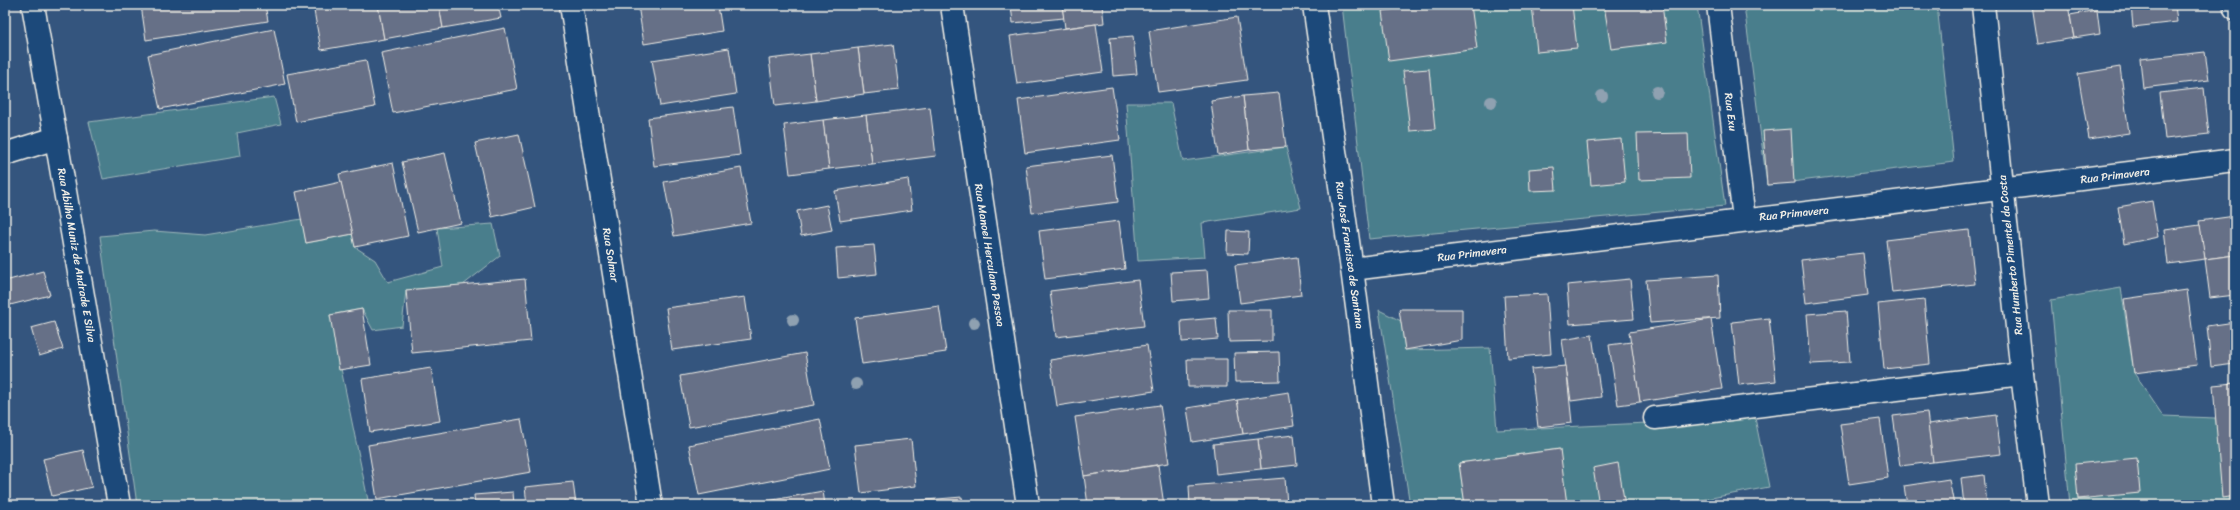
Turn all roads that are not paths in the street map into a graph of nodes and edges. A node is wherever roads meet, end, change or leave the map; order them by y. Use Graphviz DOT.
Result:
graph roads {
  1 [pos="33,5"];
  2 [pos="571,5"];
  3 [pos="952,5"];
  4 [pos="1314,5"];
  5 [pos="1718,5"];
  6 [pos="1983,5"];
  7 [pos="2235,5"];
  8 [pos="2235,8"];
  9 [pos="56,138"];
  10 [pos="5,154"];
  11 [pos="2235,160"];
  12 [pos="2004,190"];
  13 [pos="1744,219"];
  14 [pos="1352,269"];
  15 [pos="2022,374"];
  16 [pos="1655,418"];
  17 [pos="119,505"];
  18 [pos="651,505"];
  19 [pos="1028,505"];
  20 [pos="1382,505"];
  21 [pos="2038,505"];
  1 -- 9 [label="street, Rua Abilho Muniz de Andrade E Silva"];
  2 -- 18 [label="street, Rua Solmar"];
  3 -- 19 [label="street, Rua Manoel Herculano Pessoa"];
  4 -- 14 [label="street, Rua José Francisco de Santana"];
  5 -- 13 [label="street, Rua Exu"];
  6 -- 12 [label="street, Rua Humberto Pimentel da Costa"];
  7 -- 8 [label="street"];
  9 -- 10 [label="street"];
  9 -- 17 [label="street, Rua Abilho Muniz de Andrade E Silva"];
  11 -- 12 [label="street, Rua Primavera"];
  12 -- 13 [label="street, Rua Primavera"];
  12 -- 15 [label="street, Rua Humberto Pimentel da Costa"];
  13 -- 14 [label="street, Rua Primavera"];
  14 -- 20 [label="street, Rua José Francisco de Santana"];
  15 -- 16 [label="street"];
  15 -- 21 [label="street, Rua Humberto Pimentel da Costa"];
}
